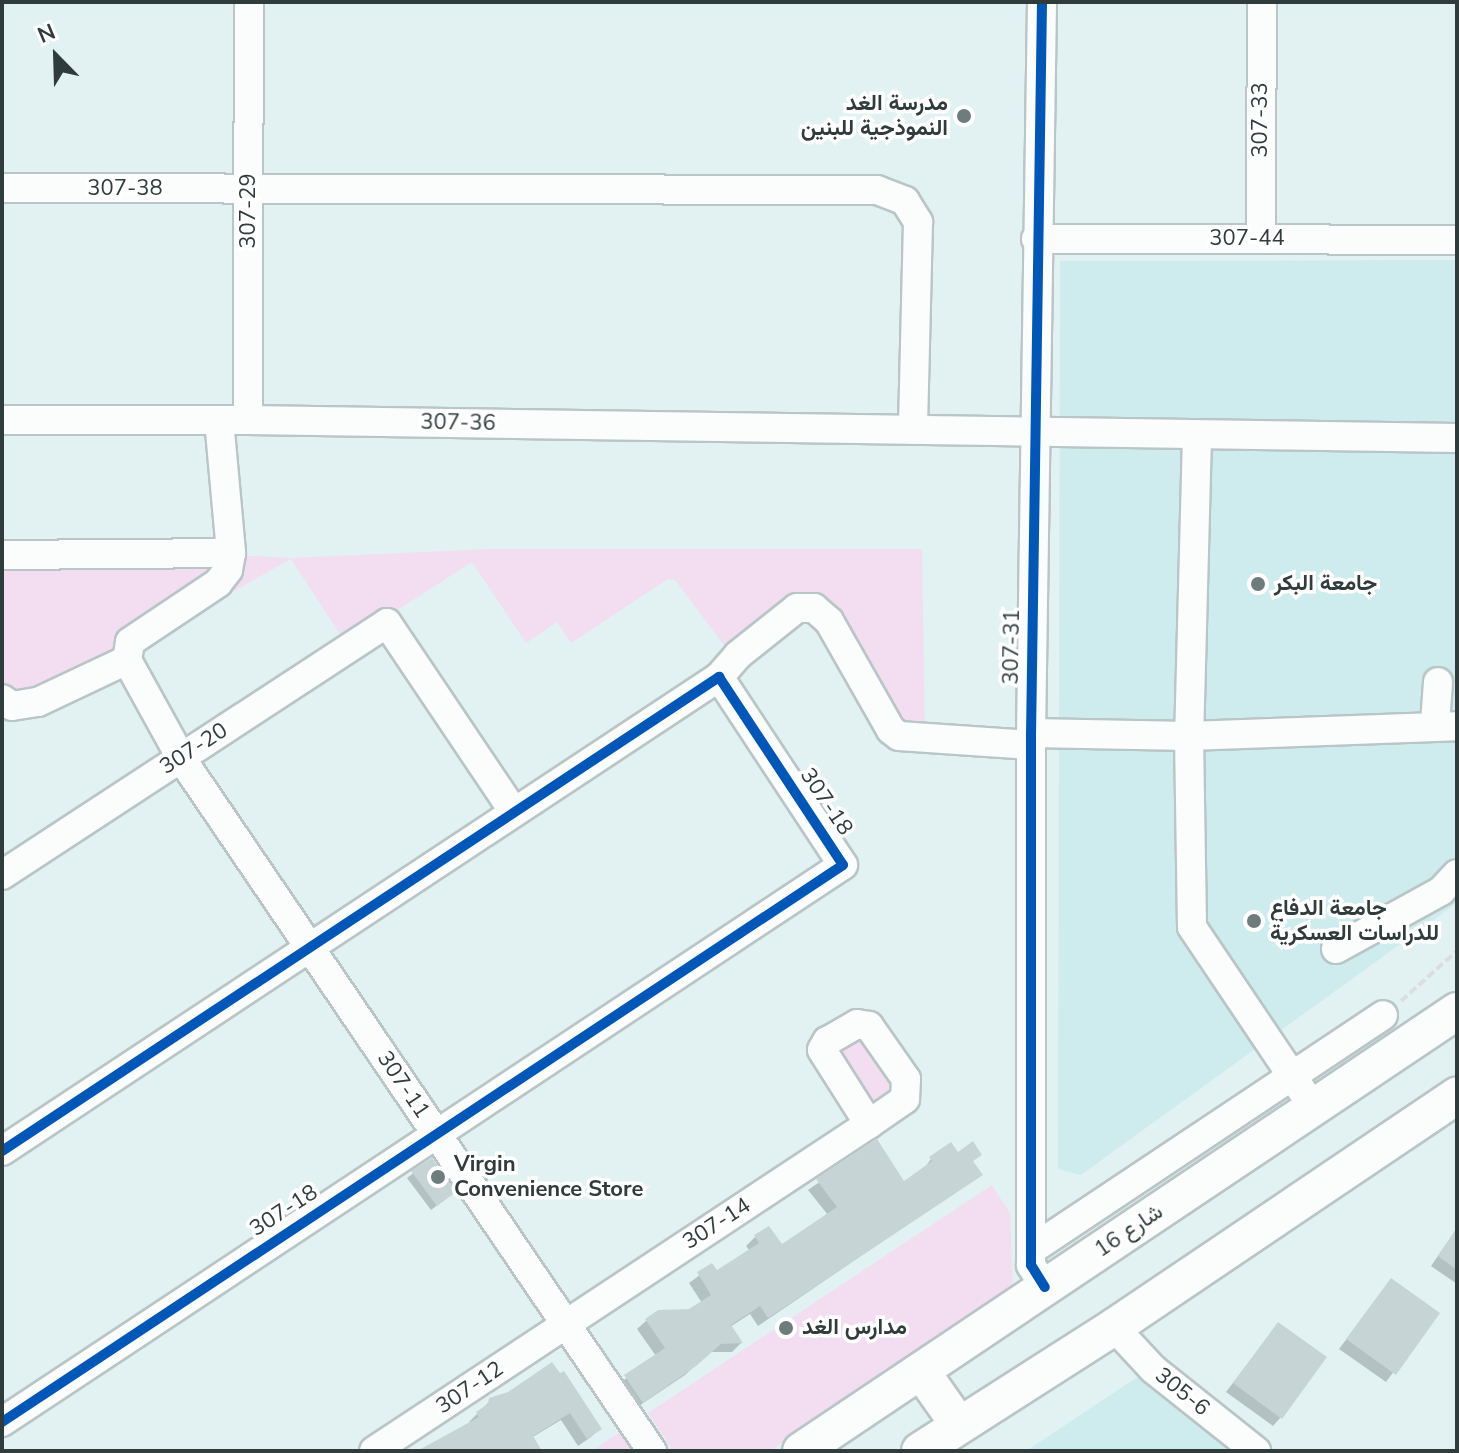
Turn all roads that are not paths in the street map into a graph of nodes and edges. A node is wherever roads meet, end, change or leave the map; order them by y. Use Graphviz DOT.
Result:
graph roads {
  1 [pos="249,2"];
  2 [pos="1042,2"];
  3 [pos="1262,2"];
  4 [pos="2,188"];
  5 [pos="249,189"];
  6 [pos="1261,238"];
  7 [pos="1036,239"];
  8 [pos="1457,240"];
  9 [pos="2,420"];
  10 [pos="219,420"];
  11 [pos="248,420"];
  12 [pos="913,430"];
  13 [pos="1034,433"];
  14 [pos="1197,436"];
  15 [pos="1457,438"];
  16 [pos="231,553"];
  17 [pos="2,555"];
  18 [pos="127,660"];
  19 [pos="719,677"];
  20 [pos="1438,682"];
  21 [pos="2,699"];
  22 [pos="1446,725"];
  23 [pos="1189,736"];
  24 [pos="1031,739"];
  25 [pos="181,758"];
  26 [pos="514,812"];
  27 [pos="1457,874"];
  28 [pos="2,875"];
  29 [pos="310,948"];
  30 [pos="1336,949"];
  31 [pos="1454,1011"];
  32 [pos="1383,1015"];
  33 [pos="1303,1093"];
  34 [pos="1457,1096"];
  35 [pos="869,1124"];
  36 [pos="437,1134"];
  37 [pos="2,1151"];
  38 [pos="1031,1250"];
  39 [pos="1045,1287"];
  40 [pos="566,1324"];
  41 [pos="1114,1327"];
  42 [pos="921,1371"];
  43 [pos="2,1422"];
  44 [pos="959,1425"];
  45 [pos="374,1451"];
  46 [pos="652,1451"];
  47 [pos="801,1451"];
  48 [pos="920,1451"];
  49 [pos="1256,1451"];
  1 -- 5 [label="street, 307-29"];
  2 -- 7 [label="street, 307-31"];
  3 -- 6 [label="street, 307-33"];
  4 -- 5 [label="street, 307-38"];
  5 -- 11 [label="street, 307-29"];
  5 -- 12 [label="street"];
  6 -- 7 [label="street, 307-44"];
  6 -- 8 [label="street, 307-44"];
  7 -- 13 [label="street, 307-31"];
  9 -- 10 [label="street, 307-36"];
  10 -- 11 [label="street, 307-36"];
  10 -- 16 [label="street"];
  11 -- 12 [label="street, 307-36"];
  12 -- 13 [label="street, 307-36"];
  13 -- 14 [label="street, 307-36"];
  13 -- 24 [label="street, 307-31"];
  14 -- 15 [label="street, 307-36"];
  14 -- 23 [label="street"];
  16 -- 17 [label="street"];
  16 -- 18 [label="street"];
  18 -- 21 [label="street"];
  18 -- 25 [label="street, 307-11"];
  19 -- 24 [label="street"];
  19 -- 26 [label="street"];
  19 -- 36 [label="street, 307-18"];
  20 -- 22 [label="street"];
  22 -- 23 [label="street"];
  23 -- 24 [label="street"];
  23 -- 33 [label="street"];
  24 -- 38 [label="street, 307-31"];
  25 -- 26 [label="street, 307-20"];
  25 -- 28 [label="street, 307-20"];
  25 -- 29 [label="street, 307-11"];
  26 -- 29 [label="street"];
  27 -- 30 [label="street"];
  29 -- 36 [label="street, 307-11"];
  29 -- 37 [label="street"];
  31 -- 33 [label="main road, شارع 16"];
  32 -- 33 [label="street"];
  33 -- 38 [label="street"];
  33 -- 39 [label="main road, شارع 16"];
  34 -- 41 [label="main road"];
  35 -- 40 [label="street, 307-14"];
  36 -- 40 [label="street, 307-11"];
  36 -- 43 [label="street, 307-18"];
  38 -- 39 [label="street, 307-31"];
  39 -- 42 [label="main road, شارع 16"];
  40 -- 45 [label="street, 307-12"];
  40 -- 46 [label="street, 307-11"];
  41 -- 44 [label="main road"];
  41 -- 49 [label="street, 305-6"];
  42 -- 44 [label="main road"];
  42 -- 47 [label="main road, شارع 16"];
  44 -- 48 [label="main road"];
}
